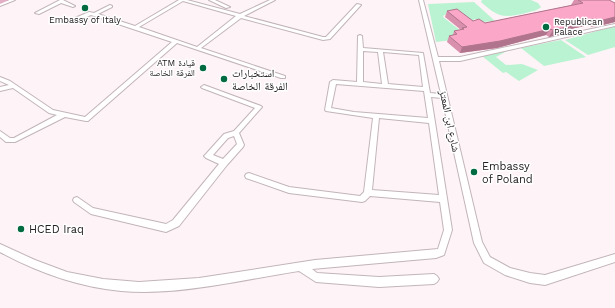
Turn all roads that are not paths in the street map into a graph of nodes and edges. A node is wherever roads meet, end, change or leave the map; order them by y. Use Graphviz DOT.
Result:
graph roads {
  1 [pos="6,0"];
  2 [pos="13,0"];
  3 [pos="182,0"];
  4 [pos="211,0"];
  5 [pos="273,0"];
  6 [pos="421,0"];
  7 [pos="66,1"];
  8 [pos="0,4"];
  9 [pos="359,5"];
  10 [pos="73,6"];
  11 [pos="110,6"];
  12 [pos="221,11"];
  13 [pos="37,13"];
  14 [pos="95,14"];
  15 [pos="240,16"];
  16 [pos="70,22"];
  17 [pos="615,25"];
  18 [pos="135,28"];
  19 [pos="360,36"];
  20 [pos="176,41"];
  21 [pos="197,49"];
  22 [pos="360,49"];
  23 [pos="380,51"];
  24 [pos="436,59"];
  25 [pos="283,77"];
  26 [pos="0,80"];
  27 [pos="360,84"];
  28 [pos="13,86"];
  29 [pos="385,86"];
  30 [pos="204,87"];
  31 [pos="0,89"];
  32 [pos="428,92"];
  33 [pos="445,96"];
  34 [pos="63,115"];
  35 [pos="376,116"];
  36 [pos="432,121"];
  37 [pos="0,133"];
  38 [pos="236,133"];
  39 [pos="224,163"];
  40 [pos="250,176"];
  41 [pos="368,194"];
  42 [pos="444,199"];
  43 [pos="77,200"];
  44 [pos="0,248"];
  45 [pos="615,258"];
  46 [pos="299,267"];
  47 [pos="434,279"];
  1 -- 8 [label="main road"];
  2 -- 8 [label="street"];
  3 -- 12 [label="street"];
  3 -- 18 [label="street"];
  4 -- 12 [label="street"];
  5 -- 15 [label="street"];
  6 -- 24 [label="street, شارع ابن المعتز"];
  7 -- 10 [label="street"];
  7 -- 13 [label="street"];
  9 -- 15 [label="street"];
  11 -- 14 [label="street"];
  12 -- 15 [label="street"];
  14 -- 16 [label="street"];
  14 -- 18 [label="street"];
  15 -- 21 [label="street"];
  17 -- 24 [label="street"];
  18 -- 20 [label="street"];
  19 -- 22 [label="street"];
  20 -- 21 [label="street"];
  20 -- 34 [label="street"];
  21 -- 25 [label="street"];
  22 -- 23 [label="street"];
  22 -- 27 [label="street"];
  23 -- 29 [label="street"];
  23 -- 32 [label="street"];
  24 -- 33 [label="street, شارع ابن المعتز"];
  26 -- 28 [label="street"];
  27 -- 29 [label="street"];
  27 -- 35 [label="street"];
  28 -- 31 [label="street"];
  28 -- 34 [label="street"];
  29 -- 32 [label="street"];
  30 -- 38 [label="street"];
  32 -- 33 [label="street"];
  32 -- 36 [label="street"];
  33 -- 45 [label="street, شارع ابن المعتز"];
  34 -- 37 [label="street"];
  35 -- 36 [label="street"];
  35 -- 41 [label="street"];
  36 -- 42 [label="street"];
  38 -- 39 [label="street"];
  38 -- 39 [label="street"];
  39 -- 43 [label="street"];
  40 -- 41 [label="street"];
  41 -- 42 [label="street"];
  42 -- 46 [label="street"];
  44 -- 46 [label="street"];
  46 -- 47 [label="street"];
}
